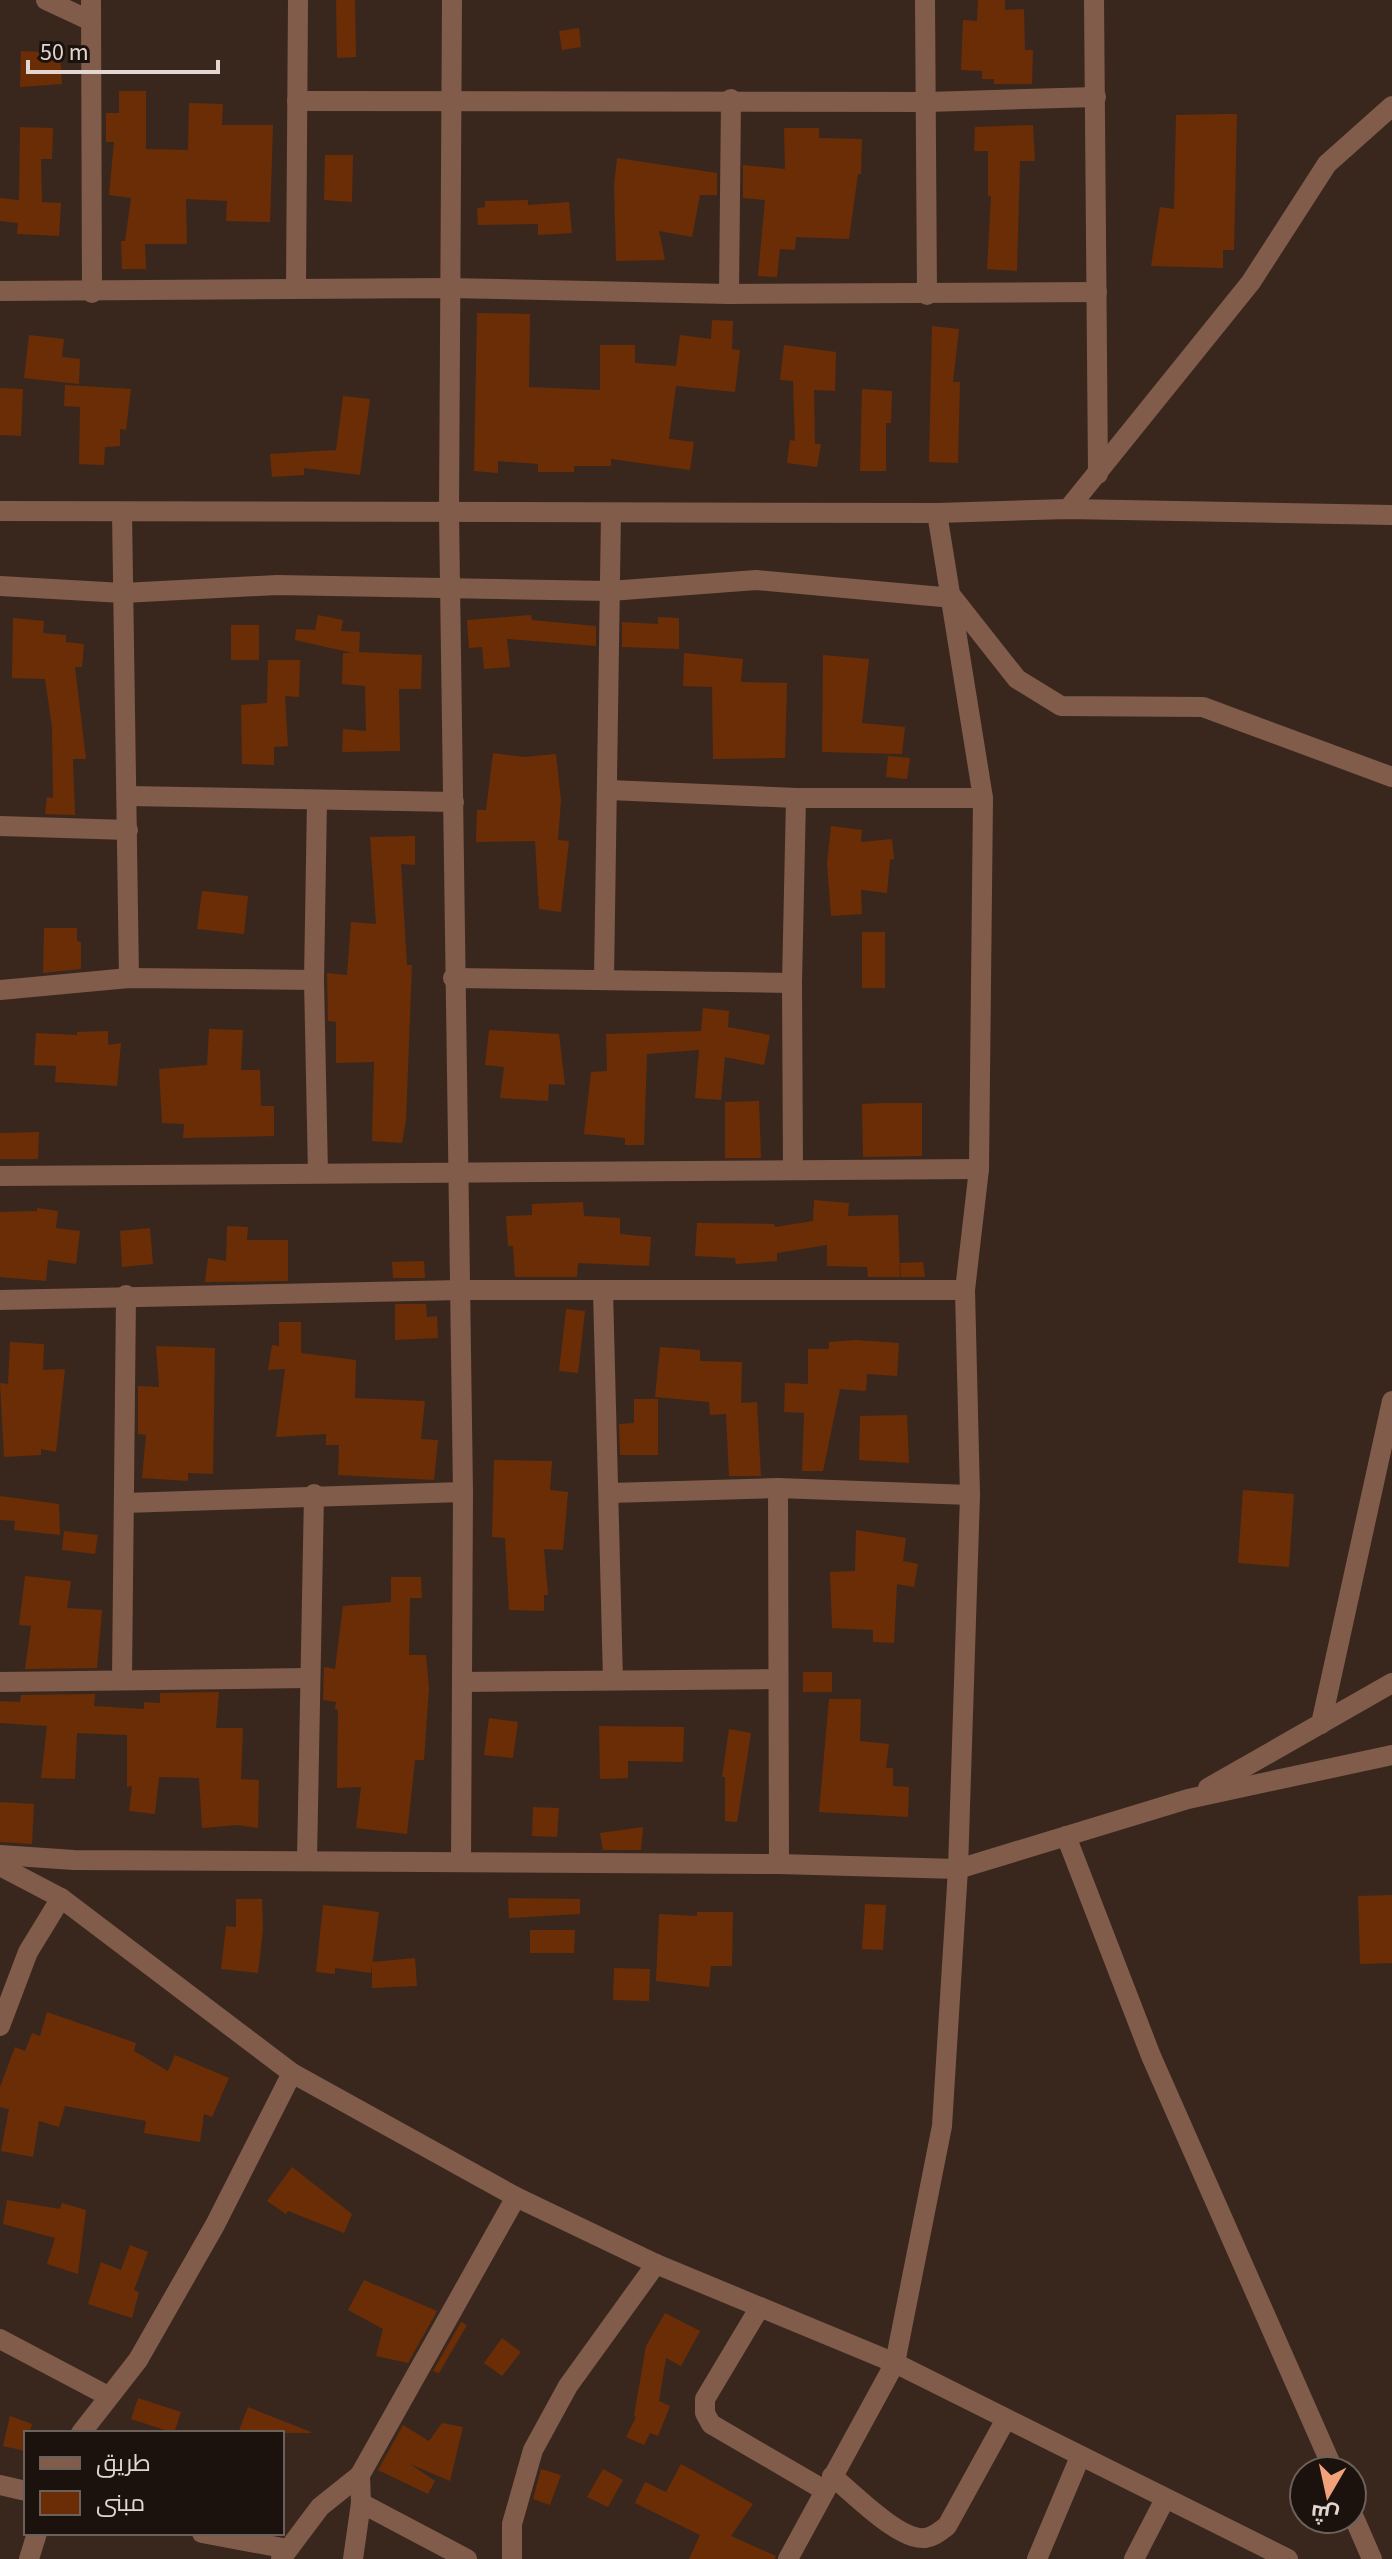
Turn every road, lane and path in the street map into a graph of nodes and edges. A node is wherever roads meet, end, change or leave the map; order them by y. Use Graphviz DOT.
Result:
graph roads {
  1 [pos="46,0"];
  2 [pos="298,0"];
  3 [pos="452,0"];
  4 [pos="925,0"];
  5 [pos="1094,0"];
  6 [pos="91,10"];
  7 [pos="1096,97"];
  8 [pos="731,99"];
  9 [pos="297,101"];
  10 [pos="927,102"];
  11 [pos="452,103"];
  12 [pos="1392,106"];
  13 [pos="449,288"];
  14 [pos="296,289"];
  15 [pos="0,291"];
  16 [pos="1097,292"];
  17 [pos="92,293"];
  18 [pos="729,294"];
  19 [pos="927,295"];
  20 [pos="1098,474"];
  21 [pos="1068,509"];
  22 [pos="0,511"];
  23 [pos="122,512"];
  24 [pos="611,513"];
  25 [pos="937,513"];
  26 [pos="449,514"];
  27 [pos="1392,515"];
  28 [pos="0,586"];
  29 [pos="452,586"];
  30 [pos="610,591"];
  31 [pos="123,593"];
  32 [pos="953,598"];
  33 [pos="1392,777"];
  34 [pos="609,790"];
  35 [pos="128,796"];
  36 [pos="796,798"];
  37 [pos="983,798"];
  38 [pos="317,800"];
  39 [pos="454,802"];
  40 [pos="0,826"];
  41 [pos="128,830"];
  42 [pos="129,978"];
  43 [pos="453,978"];
  44 [pos="604,979"];
  45 [pos="314,980"];
  46 [pos="792,983"];
  47 [pos="0,990"];
  48 [pos="979,1169"];
  49 [pos="793,1170"];
  50 [pos="457,1172"];
  51 [pos="318,1173"];
  52 [pos="0,1176"];
  53 [pos="460,1290"];
  54 [pos="603,1290"];
  55 [pos="965,1290"];
  56 [pos="126,1295"];
  57 [pos="0,1300"];
  58 [pos="1392,1401"];
  59 [pos="778,1488"];
  60 [pos="463,1492"];
  61 [pos="610,1493"];
  62 [pos="314,1494"];
  63 [pos="970,1495"];
  64 [pos="124,1503"];
  65 [pos="307,1678"];
  66 [pos="122,1679"];
  67 [pos="778,1679"];
  68 [pos="613,1680"];
  69 [pos="0,1682"];
  70 [pos="464,1682"];
  71 [pos="1392,1683"];
  72 [pos="1321,1724"];
  73 [pos="1392,1755"];
  74 [pos="1188,1799"];
  75 [pos="1066,1836"];
  76 [pos="0,1855"];
  77 [pos="307,1860"];
  78 [pos="461,1862"];
  79 [pos="779,1864"];
  80 [pos="0,1866"];
  81 [pos="958,1869"];
  82 [pos="61,1898"];
  83 [pos="0,2026"];
  84 [pos="292,2073"];
  85 [pos="516,2197"];
  86 [pos="656,2264"];
  87 [pos="760,2307"];
  88 [pos="0,2339"];
  89 [pos="895,2363"];
  90 [pos="108,2396"];
  91 [pos="1006,2419"];
  92 [pos="82,2431"];
  93 [pos="1327,2455"];
  94 [pos="1080,2457"];
  95 [pos="360,2475"];
  96 [pos="828,2483"];
  97 [pos="0,2485"];
  98 [pos="24,2491"];
  99 [pos="1165,2499"];
  100 [pos="361,2503"];
  101 [pos="36,2535"];
  102 [pos="210,2535"];
  103 [pos="1362,2535"];
  104 [pos="285,2554"];
  105 [pos="29,2559"];
  106 [pos="353,2559"];
  107 [pos="467,2559"];
  108 [pos="512,2559"];
  109 [pos="788,2559"];
  110 [pos="1037,2559"];
  111 [pos="1134,2559"];
  112 [pos="1288,2559"];
  113 [pos="1372,2559"];
  1 -- 6 [label="street"];
  2 -- 9 [label="street"];
  3 -- 11 [label="street"];
  4 -- 10 [label="street"];
  5 -- 7 [label="street"];
  6 -- 17 [label="street"];
  7 -- 10 [label="street"];
  7 -- 16 [label="street"];
  8 -- 10 [label="street"];
  8 -- 11 [label="street"];
  8 -- 18 [label="street"];
  9 -- 11 [label="street"];
  9 -- 14 [label="street"];
  10 -- 19 [label="street"];
  11 -- 13 [label="street"];
  12 -- 20 [label="street"];
  13 -- 14 [label="street"];
  13 -- 18 [label="street"];
  13 -- 26 [label="street"];
  14 -- 17 [label="street"];
  15 -- 17 [label="street"];
  16 -- 19 [label="street"];
  16 -- 20 [label="street"];
  18 -- 19 [label="street"];
  20 -- 21 [label="street"];
  21 -- 25 [label="street"];
  21 -- 27 [label="street"];
  22 -- 23 [label="street"];
  23 -- 26 [label="street"];
  23 -- 31 [label="street"];
  24 -- 25 [label="street"];
  24 -- 26 [label="street"];
  24 -- 30 [label="street"];
  25 -- 32 [label="street"];
  26 -- 29 [label="street"];
  28 -- 31 [label="street"];
  29 -- 30 [label="street"];
  29 -- 31 [label="street"];
  29 -- 39 [label="street"];
  30 -- 32 [label="street"];
  30 -- 34 [label="street"];
  31 -- 35 [label="street"];
  32 -- 33 [label="street"];
  32 -- 37 [label="street"];
  34 -- 36 [label="street"];
  34 -- 44 [label="street"];
  35 -- 38 [label="street"];
  35 -- 41 [label="street"];
  36 -- 37 [label="street"];
  36 -- 46 [label="street"];
  37 -- 48 [label="street"];
  38 -- 39 [label="street"];
  38 -- 45 [label="street"];
  39 -- 43 [label="street"];
  40 -- 41 [label="street"];
  41 -- 42 [label="street"];
  42 -- 45 [label="street"];
  42 -- 47 [label="street"];
  43 -- 44 [label="street"];
  43 -- 50 [label="street"];
  44 -- 46 [label="street"];
  45 -- 51 [label="street"];
  46 -- 49 [label="street"];
  48 -- 49 [label="street"];
  48 -- 55 [label="street"];
  49 -- 50 [label="street"];
  50 -- 51 [label="street"];
  50 -- 53 [label="street"];
  51 -- 52 [label="street"];
  53 -- 54 [label="street"];
  53 -- 56 [label="street"];
  53 -- 60 [label="street"];
  54 -- 55 [label="street"];
  54 -- 61 [label="street"];
  55 -- 63 [label="street"];
  56 -- 57 [label="street"];
  56 -- 64 [label="street"];
  58 -- 72 [label="street"];
  59 -- 61 [label="street"];
  59 -- 63 [label="street"];
  59 -- 67 [label="street"];
  60 -- 62 [label="street"];
  60 -- 70 [label="street"];
  61 -- 68 [label="street"];
  62 -- 64 [label="street"];
  62 -- 65 [label="street"];
  63 -- 81 [label="street"];
  64 -- 66 [label="street"];
  65 -- 66 [label="street"];
  65 -- 77 [label="street"];
  66 -- 69 [label="street"];
  67 -- 68 [label="street"];
  67 -- 79 [label="street"];
  68 -- 70 [label="street"];
  70 -- 78 [label="street"];
  71 -- 72 [label="street"];
  72 -- 74 [label="street"];
  73 -- 74 [label="street"];
  74 -- 75 [label="street"];
  75 -- 81 [label="street"];
  75 -- 93 [label="street"];
  76 -- 77 [label="street"];
  77 -- 78 [label="street"];
  78 -- 79 [label="street"];
  79 -- 81 [label="street"];
  80 -- 82 [label="street"];
  81 -- 89 [label="street"];
  82 -- 83 [label="street"];
  82 -- 84 [label="street"];
  84 -- 85 [label="street"];
  84 -- 90 [label="street"];
  85 -- 86 [label="street"];
  85 -- 95 [label="street"];
  86 -- 87 [label="street"];
  86 -- 108 [label="street"];
  87 -- 89 [label="street"];
  87 -- 96 [label="street"];
  88 -- 90 [label="street"];
  89 -- 91 [label="street"];
  89 -- 96 [label="street"];
  90 -- 92 [label="street"];
  91 -- 94 [label="street"];
  91 -- 96 [label="street"];
  94 -- 99 [label="street"];
  94 -- 110 [label="street"];
  95 -- 100 [label="street"];
  95 -- 104 [label="street"];
  96 -- 109 [label="street"];
  97 -- 98 [label="street"];
  99 -- 111 [label="street"];
  99 -- 112 [label="street"];
  100 -- 106 [label="street"];
  100 -- 107 [label="street"];
  101 -- 105 [label="street"];
  102 -- 104 [label="street"];
  103 -- 113 [label="street"];
}
